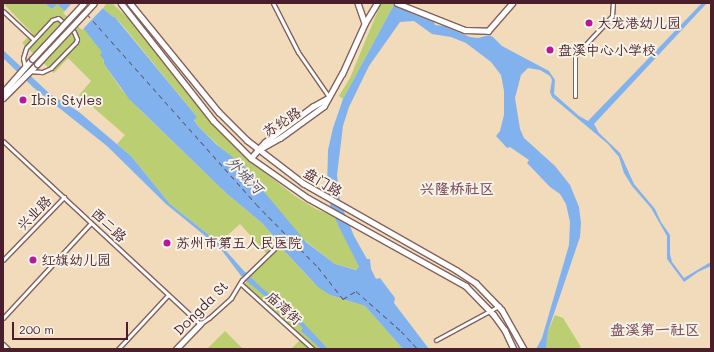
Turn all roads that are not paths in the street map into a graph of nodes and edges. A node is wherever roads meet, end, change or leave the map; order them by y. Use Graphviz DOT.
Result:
graph roads {
  1 [pos="84,3"];
  2 [pos="94,3"];
  3 [pos="121,3"];
  4 [pos="272,3"];
  5 [pos="358,3"];
  6 [pos="377,3"];
  7 [pos="397,3"];
  8 [pos="512,3"];
  9 [pos="613,3"];
  10 [pos="132,4"];
  11 [pos="127,9"];
  12 [pos="3,11"];
  13 [pos="365,23"];
  14 [pos="33,39"];
  15 [pos="27,69"];
  16 [pos="20,77"];
  17 [pos="3,92"];
  18 [pos="575,96"];
  19 [pos="329,97"];
  20 [pos="3,98"];
  21 [pos="3,141"];
  22 [pos="258,150"];
  23 [pos="251,158"];
  24 [pos="64,197"];
  25 [pos="91,223"];
  26 [pos="274,249"];
  27 [pos="3,260"];
  28 [pos="241,284"];
  29 [pos="168,295"];
  30 [pos="499,306"];
  31 [pos="492,312"];
  32 [pos="3,318"];
  33 [pos="200,324"];
  34 [pos="436,340"];
  35 [pos="3,345"];
  36 [pos="7,349"];
  37 [pos="118,349"];
  38 [pos="176,349"];
  39 [pos="313,349"];
  40 [pos="514,349"];
  41 [pos="524,349"];
  1 -- 15 [label="main road, bridge"];
  2 -- 15 [label="main road, bridge"];
  3 -- 11 [label="main road, 盘门路"];
  4 -- 19 [label="street"];
  5 -- 13 [label="main road"];
  6 -- 13 [label="main road"];
  7 -- 8 [label="main road"];
  9 -- 18 [label="street"];
  10 -- 11 [label="main road"];
  10 -- 22 [label="main road, 盘门路"];
  11 -- 23 [label="main road, 盘门路"];
  12 -- 14 [label="street"];
  13 -- 19 [label="main road"];
  14 -- 15 [label="street"];
  14 -- 15 [label="street"];
  15 -- 16 [label="main road"];
  16 -- 17 [label="main road"];
  16 -- 20 [label="main road"];
  19 -- 22 [label="main road, 苏纶路"];
  21 -- 24 [label="street, 西二路"];
  22 -- 23 [label="main road, 苏纶路"];
  22 -- 30 [label="main road, 盘门路"];
  23 -- 31 [label="main road, 盘门路"];
  24 -- 25 [label="street, 西二路"];
  24 -- 27 [label="street, 兴业路"];
  25 -- 29 [label="street, 西二路"];
  25 -- 32 [label="street"];
  26 -- 28 [label="street, Dongda St"];
  28 -- 33 [label="street, Dongda St"];
  28 -- 39 [label="street, 庙湾街"];
  29 -- 33 [label="street, 西二路"];
  29 -- 37 [label="street"];
  30 -- 31 [label="street"];
  30 -- 41 [label="main road, 盘门路"];
  31 -- 34 [label="street"];
  31 -- 40 [label="main road, 盘门路"];
  33 -- 38 [label="main road, Dongda St"];
  35 -- 36 [label="main road"];
}
